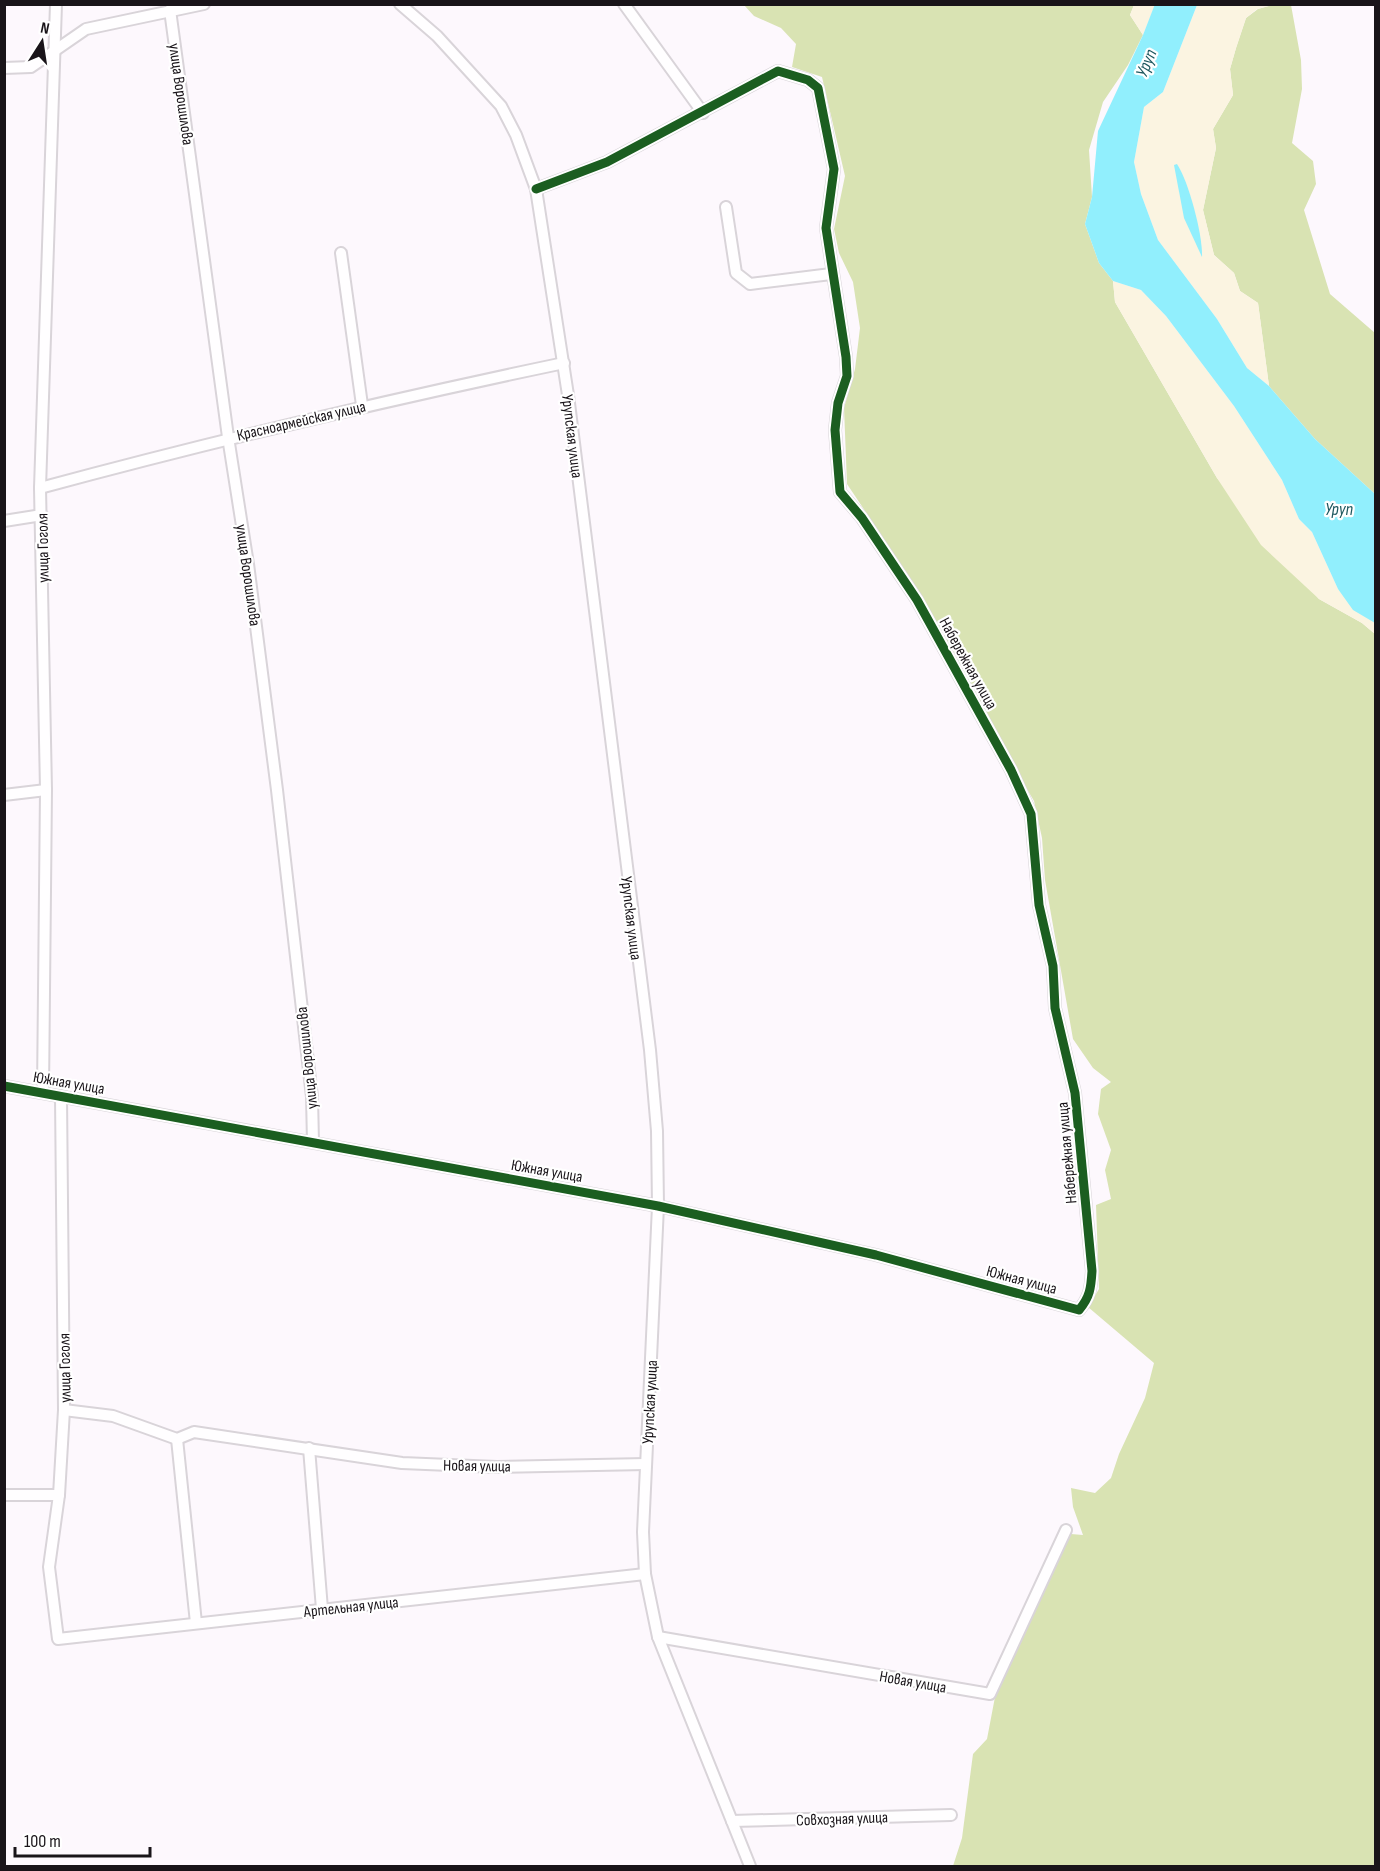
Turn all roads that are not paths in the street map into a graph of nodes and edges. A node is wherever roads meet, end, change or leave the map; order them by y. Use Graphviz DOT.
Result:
graph roads {
  1 [pos="56,4"];
  2 [pos="204,4"];
  3 [pos="400,4"];
  4 [pos="624,4"];
  5 [pos="170,10"];
  6 [pos="55,51"];
  7 [pos="4,68"];
  8 [pos="703,113"];
  9 [pos="536,189"];
  10 [pos="726,207"];
  11 [pos="341,253"];
  12 [pos="831,274"];
  13 [pos="564,363"];
  14 [pos="362,405"];
  15 [pos="228,437"];
  16 [pos="40,488"];
  17 [pos="42,515"];
  18 [pos="4,521"];
  19 [pos="46,790"];
  20 [pos="4,795"];
  21 [pos="4,1086"];
  22 [pos="43,1092"];
  23 [pos="61,1096"];
  24 [pos="313,1142"];
  25 [pos="658,1206"];
  26 [pos="1079,1310"];
  27 [pos="64,1410"];
  28 [pos="177,1438"];
  29 [pos="309,1448"];
  30 [pos="646,1464"];
  31 [pos="4,1494"];
  32 [pos="59,1495"];
  33 [pos="1066,1530"];
  34 [pos="645,1575"];
  35 [pos="322,1609"];
  36 [pos="196,1623"];
  37 [pos="658,1637"];
  38 [pos="58,1639"];
  39 [pos="951,1815"];
  40 [pos="732,1821"];
  41 [pos="750,1866"];
  1 -- 6 [label="street, улица Гоголя"];
  2 -- 5 [label="street"];
  3 -- 9 [label="street, Урупская улица"];
  4 -- 8 [label="street"];
  5 -- 6 [label="street"];
  5 -- 15 [label="street, улица Ворошилова"];
  6 -- 7 [label="street"];
  6 -- 16 [label="street, улица Гоголя"];
  8 -- 9 [label="street"];
  8 -- 12 [label="street, Набережная улица"];
  9 -- 13 [label="street, Урупская улица"];
  10 -- 12 [label="street"];
  11 -- 14 [label="street"];
  12 -- 26 [label="street, Набережная улица"];
  13 -- 14 [label="street, Красноармейская улица"];
  13 -- 25 [label="street, Урупская улица"];
  14 -- 15 [label="street, Красноармейская улица"];
  15 -- 16 [label="street, Красноармейская улица"];
  15 -- 24 [label="street, улица Ворошилова"];
  16 -- 17 [label="street, улица Гоголя"];
  17 -- 18 [label="street"];
  17 -- 19 [label="street, улица Гоголя"];
  19 -- 20 [label="street"];
  19 -- 22 [label="street, улица Гоголя"];
  21 -- 22 [label="street, Южная улица"];
  22 -- 23 [label="street, Южная улица"];
  23 -- 24 [label="street, Южная улица"];
  23 -- 27 [label="street, улица Гоголя"];
  24 -- 25 [label="street, Южная улица"];
  25 -- 26 [label="street, Южная улица"];
  25 -- 30 [label="street, Урупская улица"];
  27 -- 28 [label="street, Новая улица"];
  27 -- 32 [label="street, улица Гоголя"];
  28 -- 29 [label="street, Новая улица"];
  28 -- 36 [label="street"];
  29 -- 30 [label="street, Новая улица"];
  29 -- 35 [label="street"];
  30 -- 34 [label="street, Урупская улица"];
  31 -- 32 [label="street"];
  32 -- 38 [label="street, улица Гоголя"];
  33 -- 37 [label="street, Новая улица"];
  34 -- 35 [label="street, Артельная улица"];
  34 -- 37 [label="street, Урупская улица"];
  35 -- 36 [label="street, Артельная улица"];
  36 -- 38 [label="street, Артельная улица"];
  37 -- 40 [label="street, Урупская улица"];
  39 -- 40 [label="street, Совхозная улица"];
  40 -- 41 [label="street, Урупская улица"];
}
